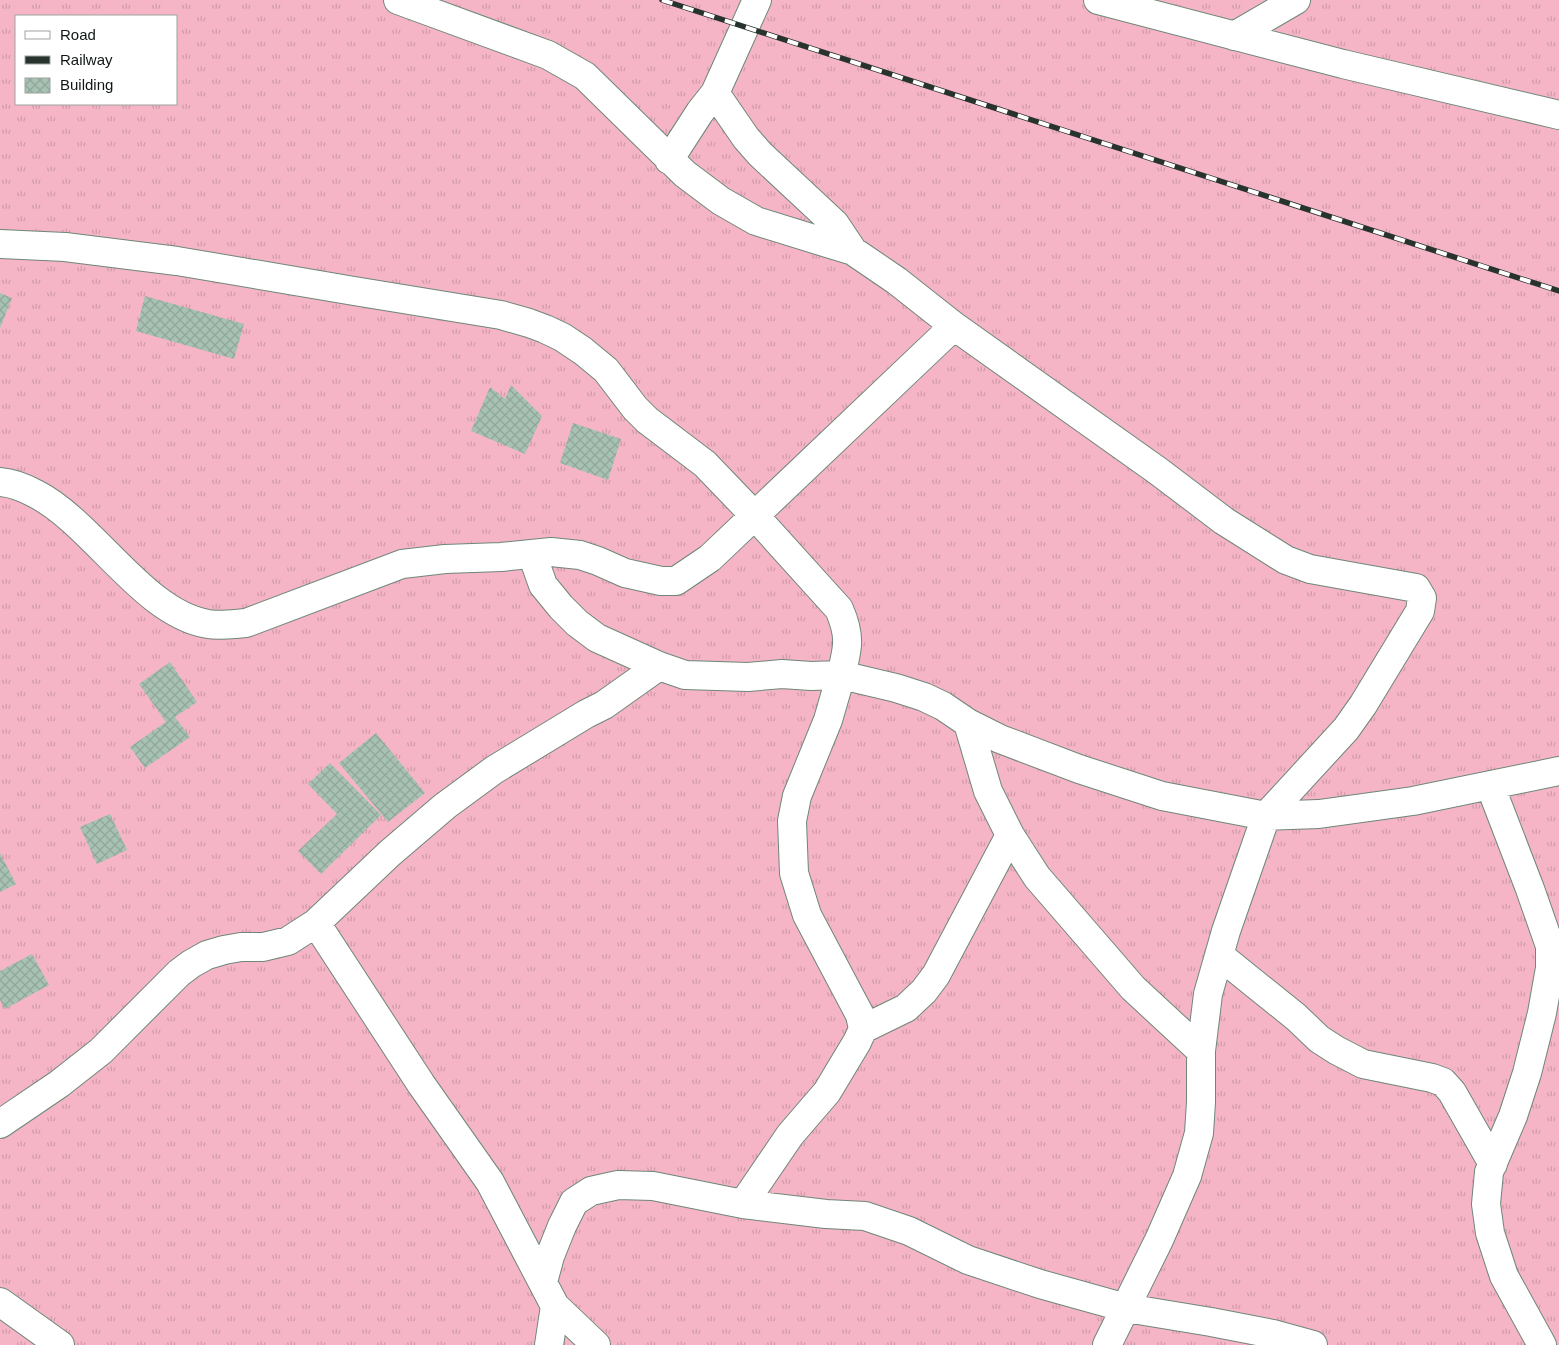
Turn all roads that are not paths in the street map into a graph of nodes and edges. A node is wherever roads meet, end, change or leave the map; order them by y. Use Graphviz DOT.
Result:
graph roads {
  1 [pos="398,0"];
  2 [pos="757,0"];
  3 [pos="1098,0"];
  4 [pos="1296,0"];
  5 [pos="1234,36"];
  6 [pos="715,93"];
  7 [pos="1559,115"];
  8 [pos="669,160"];
  9 [pos="0,244"];
  10 [pos="853,251"];
  11 [pos="954,326"];
  12 [pos="0,482"];
  13 [pos="755,516"];
  14 [pos="532,554"];
  15 [pos="659,666"];
  16 [pos="841,675"];
  17 [pos="968,723"];
  18 [pos="1559,771"];
  19 [pos="1490,785"];
  20 [pos="1266,816"];
  21 [pos="1010,835"];
  22 [pos="316,923"];
  23 [pos="1219,955"];
  24 [pos="863,1029"];
  25 [pos="1201,1051"];
  26 [pos="0,1124"];
  27 [pos="1493,1164"];
  28 [pos="743,1204"];
  29 [pos="543,1282"];
  30 [pos="0,1302"];
  31 [pos="555,1306"];
  32 [pos="1126,1308"];
  33 [pos="60,1345"];
  34 [pos="549,1345"];
  35 [pos="596,1345"];
  36 [pos="1107,1345"];
  37 [pos="1313,1345"];
  38 [pos="1542,1345"];
  1 -- 8 [label="street"];
  2 -- 6 [label="street"];
  3 -- 5 [label="street"];
  4 -- 5 [label="street"];
  5 -- 7 [label="street"];
  6 -- 8 [label="street"];
  6 -- 10 [label="street"];
  8 -- 10 [label="street"];
  9 -- 13 [label="street"];
  10 -- 11 [label="street"];
  11 -- 13 [label="street"];
  11 -- 20 [label="street"];
  12 -- 14 [label="street"];
  13 -- 14 [label="street"];
  13 -- 16 [label="street"];
  14 -- 15 [label="street"];
  15 -- 16 [label="street"];
  15 -- 22 [label="street"];
  16 -- 17 [label="street"];
  16 -- 24 [label="street"];
  17 -- 20 [label="street"];
  17 -- 21 [label="street"];
  18 -- 19 [label="street"];
  19 -- 20 [label="street"];
  19 -- 27 [label="street"];
  20 -- 23 [label="street"];
  21 -- 24 [label="street"];
  21 -- 25 [label="street"];
  22 -- 26 [label="street"];
  22 -- 29 [label="street"];
  23 -- 25 [label="street"];
  23 -- 27 [label="street"];
  24 -- 28 [label="street"];
  25 -- 32 [label="street"];
  27 -- 38 [label="street"];
  28 -- 29 [label="street"];
  28 -- 32 [label="street"];
  29 -- 31 [label="street"];
  30 -- 33 [label="street"];
  31 -- 34 [label="street"];
  31 -- 35 [label="street"];
  32 -- 36 [label="street"];
  32 -- 37 [label="street"];
}
